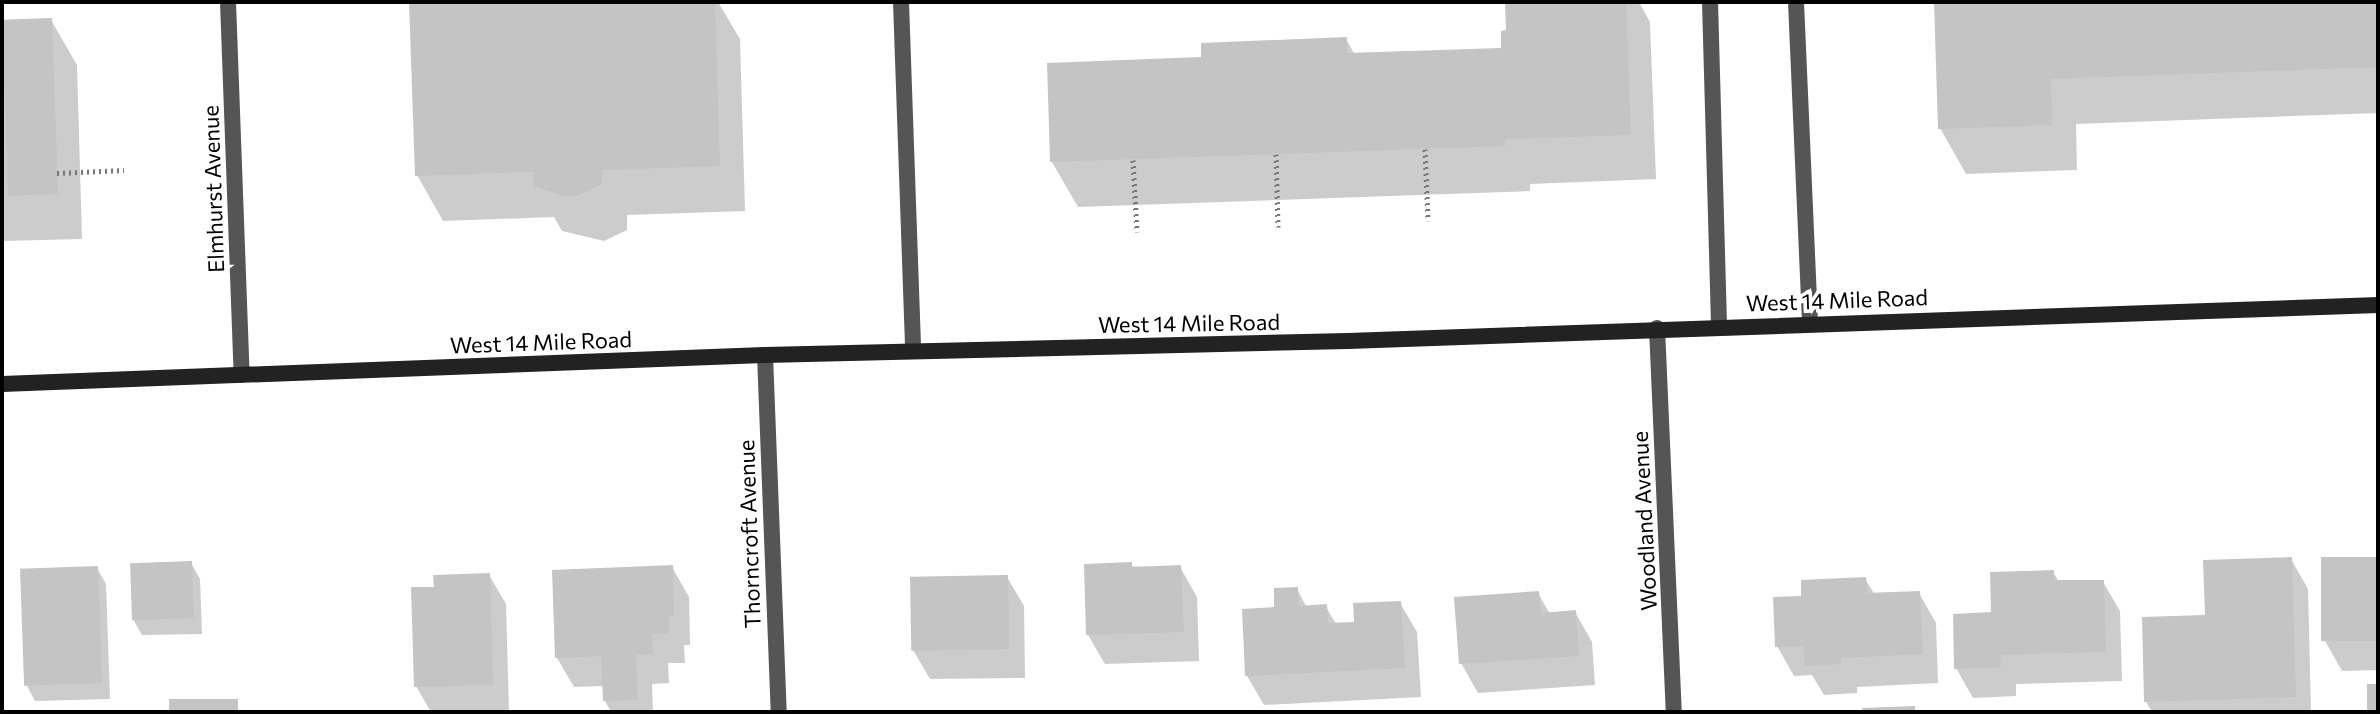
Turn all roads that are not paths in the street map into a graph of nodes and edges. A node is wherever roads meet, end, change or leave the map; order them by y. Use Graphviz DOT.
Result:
graph roads {
  1 [pos="228,2"];
  2 [pos="901,2"];
  3 [pos="1710,2"];
  4 [pos="1796,2"];
  5 [pos="2378,305"];
  6 [pos="1810,323"];
  7 [pos="1719,326"];
  8 [pos="1657,328"];
  9 [pos="913,351"];
  10 [pos="765,355"];
  11 [pos="242,375"];
  12 [pos="2,384"];
  13 [pos="779,712"];
  14 [pos="1674,712"];
  1 -- 11 [label="street, Elmhurst Avenue"];
  2 -- 9 [label="street"];
  3 -- 7 [label="street"];
  4 -- 6 [label="street"];
  5 -- 6 [label="main road, West 14 Mile Road"];
  6 -- 7 [label="main road, West 14 Mile Road"];
  7 -- 8 [label="main road, West 14 Mile Road"];
  8 -- 9 [label="main road, West 14 Mile Road"];
  8 -- 14 [label="street, Woodland Avenue"];
  9 -- 10 [label="main road, West 14 Mile Road"];
  10 -- 11 [label="main road, West 14 Mile Road"];
  10 -- 13 [label="street, Thorncroft Avenue"];
  11 -- 12 [label="main road, West 14 Mile Road"];
}
